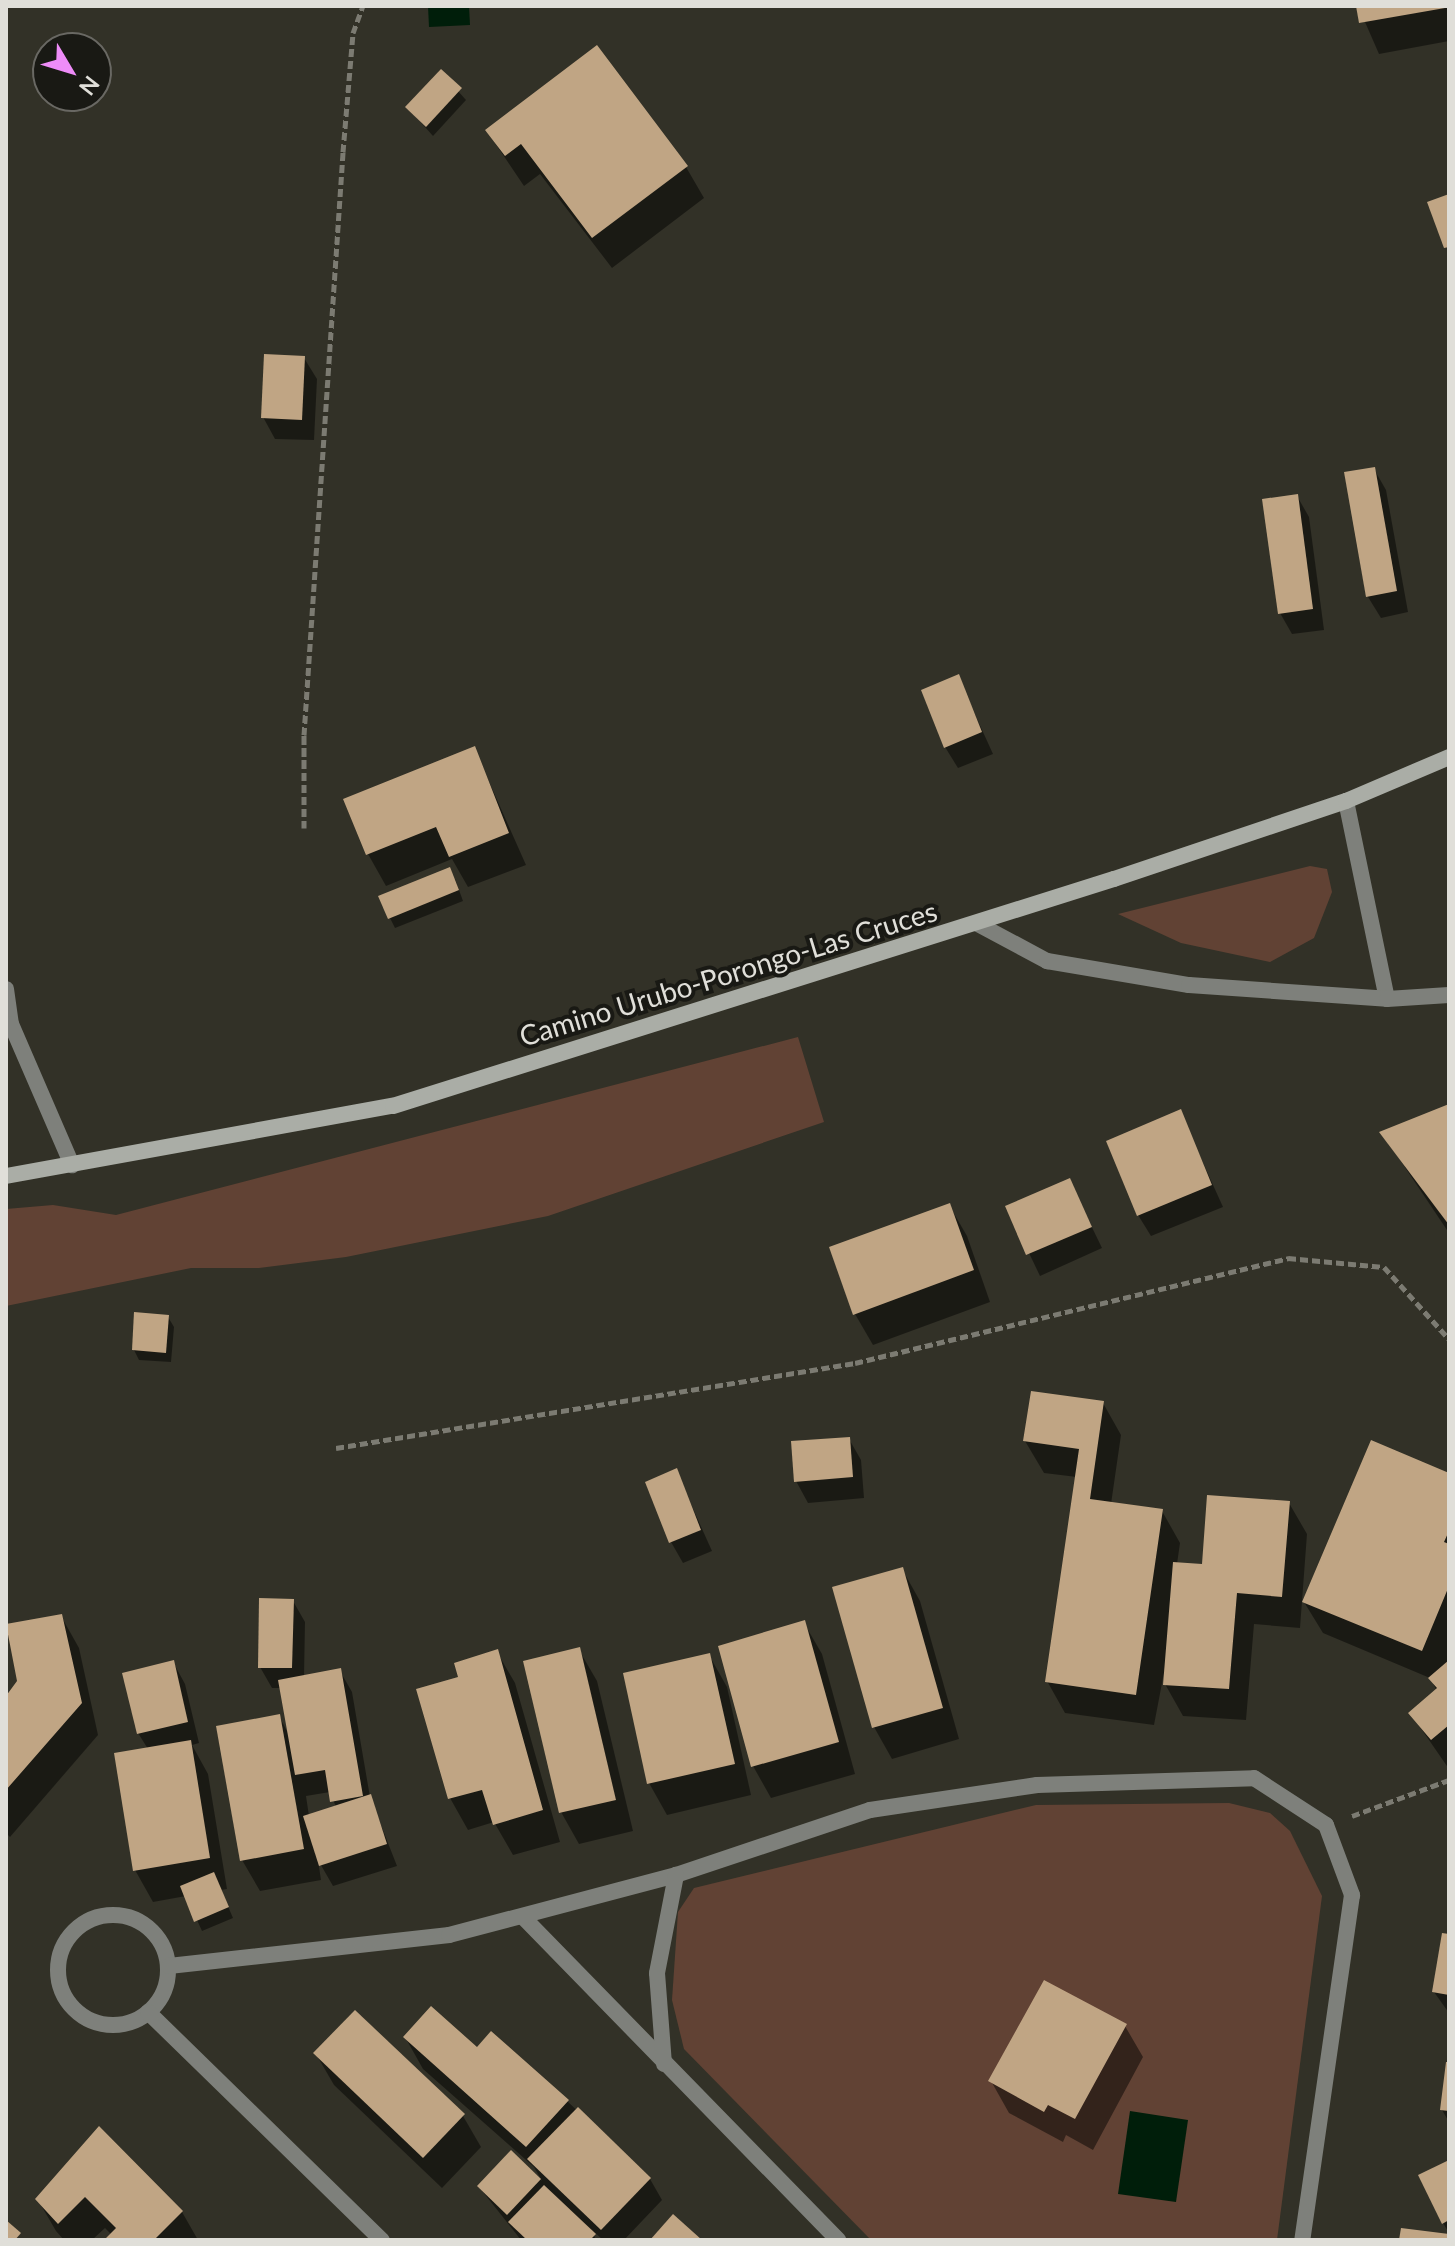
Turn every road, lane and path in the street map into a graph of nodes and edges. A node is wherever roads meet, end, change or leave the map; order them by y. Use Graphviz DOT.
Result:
graph roads {
  1 [pos="363,6"];
  2 [pos="1449,757"];
  3 [pos="1346,801"];
  4 [pos="304,828"];
  5 [pos="976,923"];
  6 [pos="6,989"];
  7 [pos="1449,995"];
  8 [pos="1387,999"];
  9 [pos="9,1024"];
  10 [pos="72,1165"];
  11 [pos="6,1176"];
  12 [pos="1449,1339"];
  13 [pos="336,1448"];
  14 [pos="1449,1780"];
  15 [pos="1326,1825"];
  16 [pos="676,1875"];
  17 [pos="524,1918"];
  18 [pos="169,1966"];
  19 [pos="148,2012"];
  20 [pos="664,2064"];
  21 [pos="382,2240"];
  22 [pos="838,2240"];
  23 [pos="1302,2240"];
  1 -- 4 [label="path"];
  2 -- 3 [label="main road, Camino Urubo-Porongo-Las Cruces"];
  3 -- 5 [label="main road, Camino Urubo-Porongo-Las Cruces"];
  3 -- 8 [label="street"];
  5 -- 8 [label="street"];
  5 -- 10 [label="main road, Camino Urubo-Porongo-Las Cruces"];
  6 -- 9 [label="street"];
  7 -- 8 [label="street"];
  9 -- 10 [label="street"];
  10 -- 11 [label="main road, Camino Urubo-Porongo-Las Cruces"];
  12 -- 13 [label="path"];
  14 -- 15 [label="path"];
  15 -- 16 [label="street"];
  15 -- 23 [label="street"];
  16 -- 17 [label="street"];
  16 -- 20 [label="street"];
  17 -- 18 [label="street"];
  17 -- 20 [label="street"];
  18 -- 19 [label="street"];
  18 -- 19 [label="street"];
  19 -- 21 [label="street"];
  20 -- 22 [label="street"];
}
